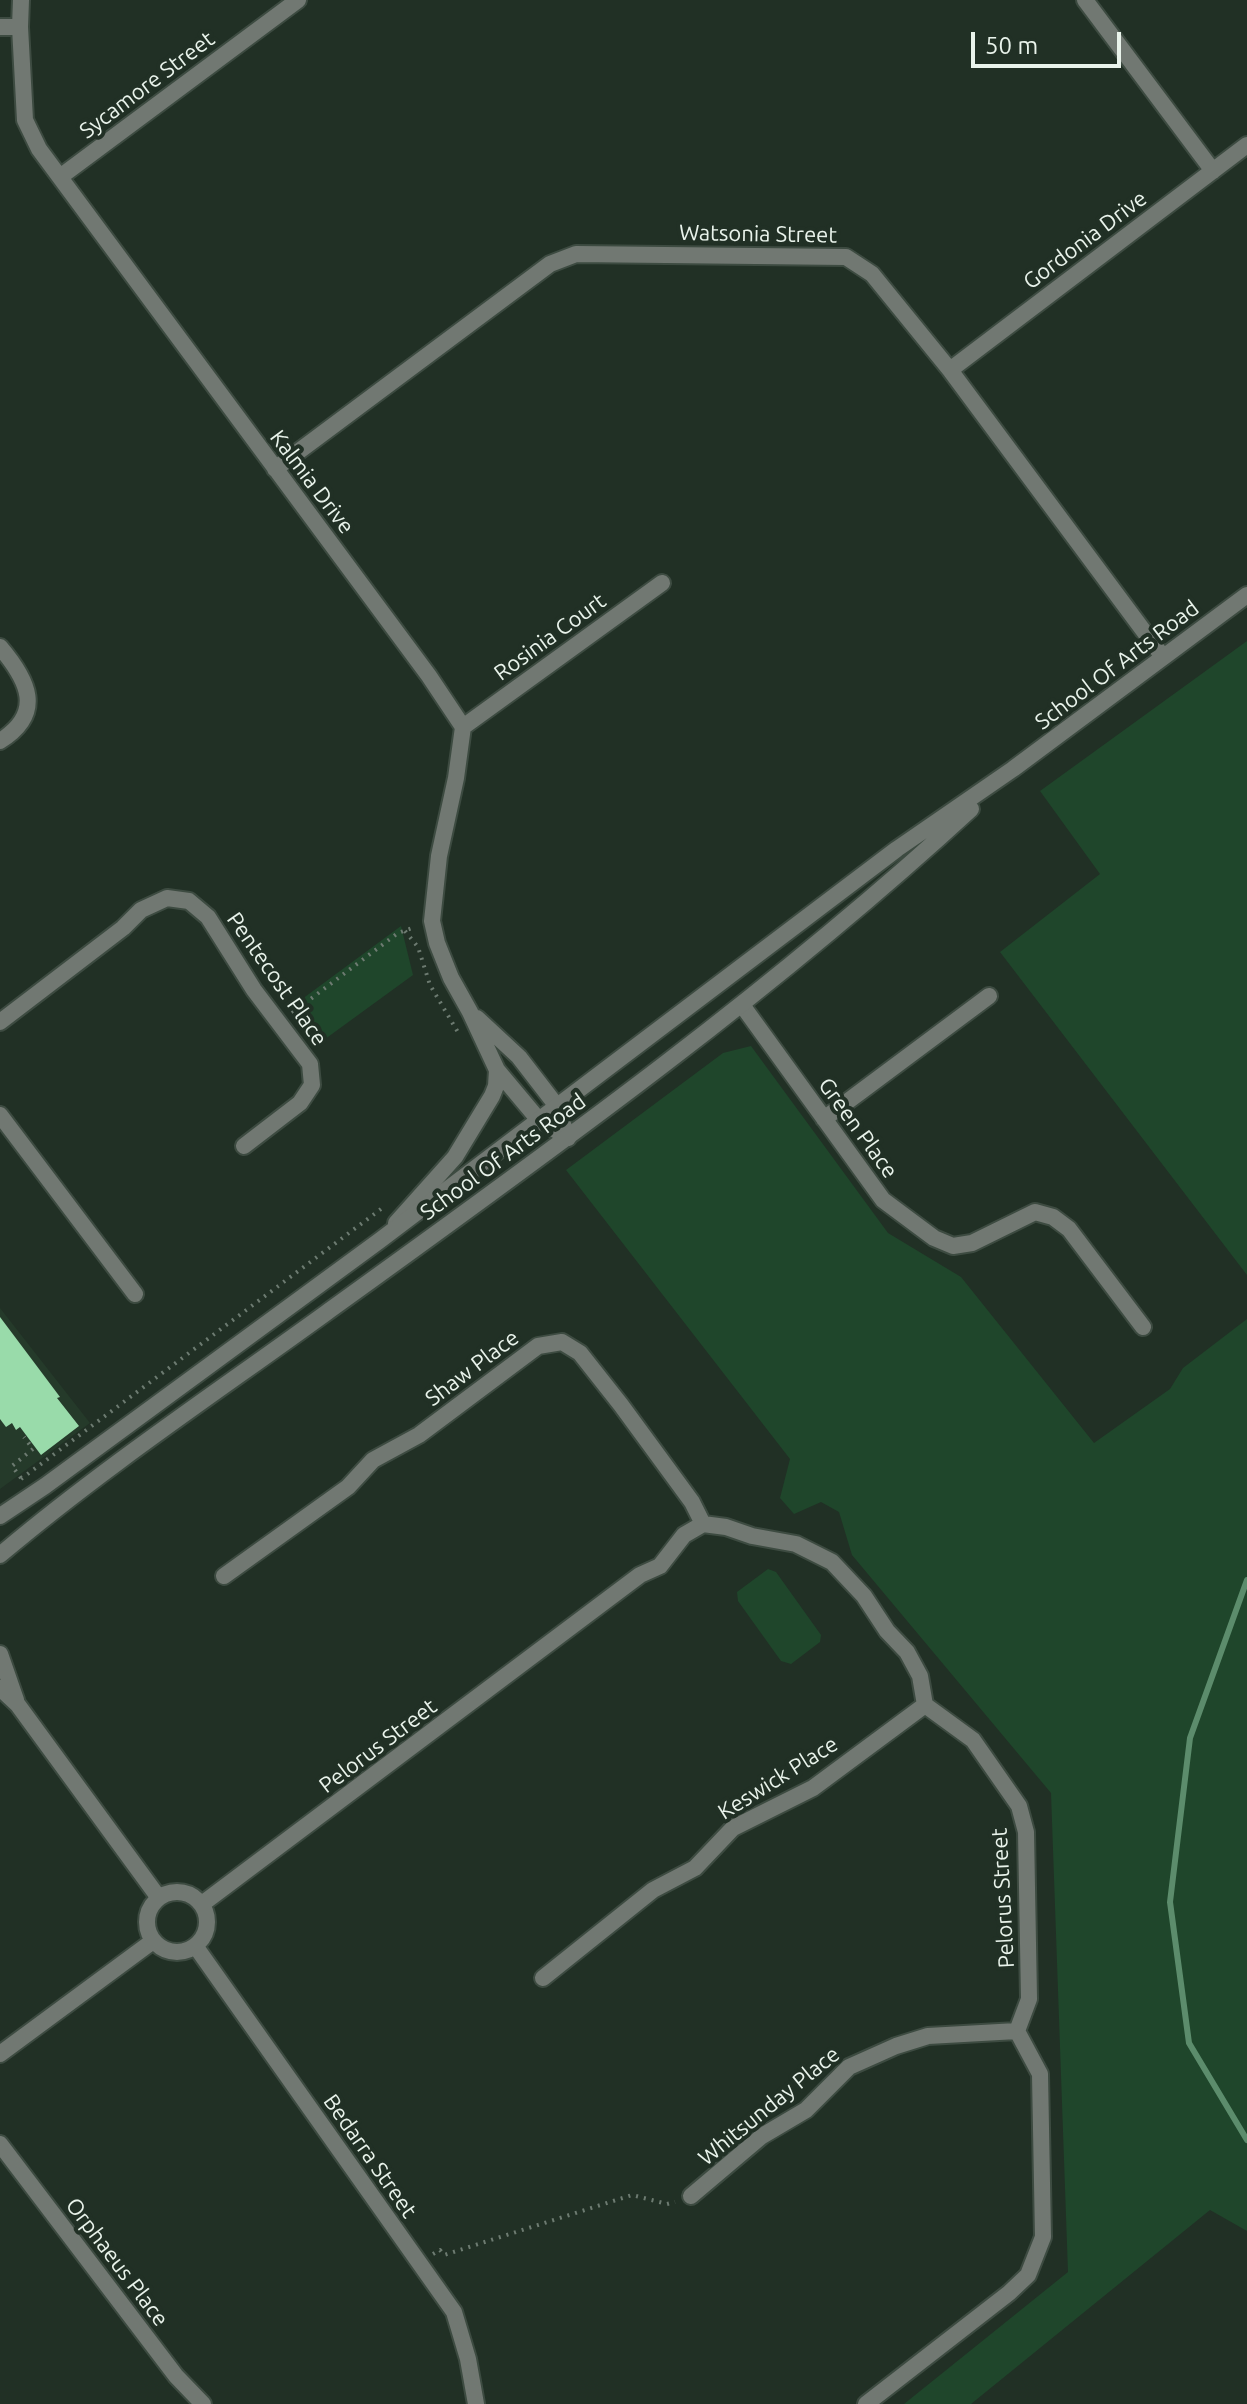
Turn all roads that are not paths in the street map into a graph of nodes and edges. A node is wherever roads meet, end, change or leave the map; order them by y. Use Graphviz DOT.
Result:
graph roads {
  1 [pos="21,0"];
  2 [pos="298,0"];
  3 [pos="1085,0"];
  4 [pos="0,27"];
  5 [pos="20,27"];
  6 [pos="1247,145"];
  7 [pos="1213,171"];
  8 [pos="60,177"];
  9 [pos="950,370"];
  10 [pos="275,469"];
  11 [pos="662,583"];
  12 [pos="1247,595"];
  13 [pos="0,647"];
  14 [pos="1163,657"];
  15 [pos="463,727"];
  16 [pos="0,741"];
  17 [pos="1013,769"];
  18 [pos="989,996"];
  19 [pos="742,1005"];
  20 [pos="470,1012"];
  21 [pos="0,1022"];
  22 [pos="497,1070"];
  23 [pos="556,1105"];
  24 [pos="0,1115"];
  25 [pos="538,1119"];
  26 [pos="824,1119"];
  27 [pos="568,1138"];
  28 [pos="244,1146"];
  29 [pos="379,1241"];
  30 [pos="135,1294"];
  31 [pos="1143,1327"];
  32 [pos="0,1516"];
  33 [pos="703,1524"];
  34 [pos="0,1555"];
  35 [pos="224,1576"];
  36 [pos="0,1654"];
  37 [pos="0,1688"];
  38 [pos="18,1705"];
  39 [pos="925,1705"];
  40 [pos="159,1898"];
  41 [pos="202,1904"];
  42 [pos="153,1941"];
  43 [pos="196,1947"];
  44 [pos="543,1978"];
  45 [pos="1017,2031"];
  46 [pos="0,2054"];
  47 [pos="0,2144"];
  48 [pos="691,2196"];
  49 [pos="203,2404"];
  50 [pos="476,2404"];
  51 [pos="866,2404"];
  1 -- 5 [label="street, Kalmia Drive"];
  2 -- 8 [label="street, Sycamore Street"];
  3 -- 7 [label="street"];
  4 -- 5 [label="street"];
  5 -- 8 [label="street, Kalmia Drive"];
  6 -- 7 [label="street, Gordonia Drive"];
  7 -- 9 [label="street, Gordonia Drive"];
  8 -- 10 [label="street, Kalmia Drive"];
  9 -- 10 [label="street, Watsonia Street"];
  9 -- 14 [label="street, Watsonia Street"];
  10 -- 15 [label="street, Kalmia Drive"];
  11 -- 15 [label="street, Rosinia Court"];
  12 -- 14 [label="street, School Of Arts Road"];
  13 -- 16 [label="street"];
  14 -- 17 [label="street, School Of Arts Road"];
  15 -- 20 [label="street"];
  17 -- 19 [label="street, School Of Arts Road"];
  17 -- 23 [label="street, School Of Arts Road"];
  18 -- 26 [label="street"];
  19 -- 26 [label="street, Green Place"];
  19 -- 27 [label="street, School Of Arts Road"];
  20 -- 22 [label="street"];
  20 -- 23 [label="street"];
  21 -- 28 [label="street, Pentecost Place"];
  22 -- 25 [label="street"];
  22 -- 29 [label="street"];
  23 -- 25 [label="street, School Of Arts Road"];
  23 -- 27 [label="street"];
  24 -- 30 [label="street"];
  25 -- 27 [label="street"];
  25 -- 29 [label="street, School Of Arts Road"];
  26 -- 31 [label="street, Green Place"];
  27 -- 34 [label="street, School Of Arts Road"];
  29 -- 32 [label="street, School Of Arts Road"];
  33 -- 35 [label="street, Shaw Place"];
  33 -- 39 [label="street"];
  33 -- 41 [label="street, Pelorus Street"];
  36 -- 38 [label="street"];
  37 -- 38 [label="street"];
  38 -- 40 [label="street"];
  39 -- 44 [label="street, Keswick Place"];
  39 -- 45 [label="street, Pelorus Street"];
  40 -- 41 [label="street"];
  40 -- 42 [label="street"];
  41 -- 43 [label="street"];
  42 -- 43 [label="street"];
  42 -- 46 [label="street"];
  43 -- 50 [label="street, Bedarra Street"];
  45 -- 48 [label="street, Whitsunday Place"];
  45 -- 51 [label="street"];
  47 -- 49 [label="street, Orphaeus Place"];
}
